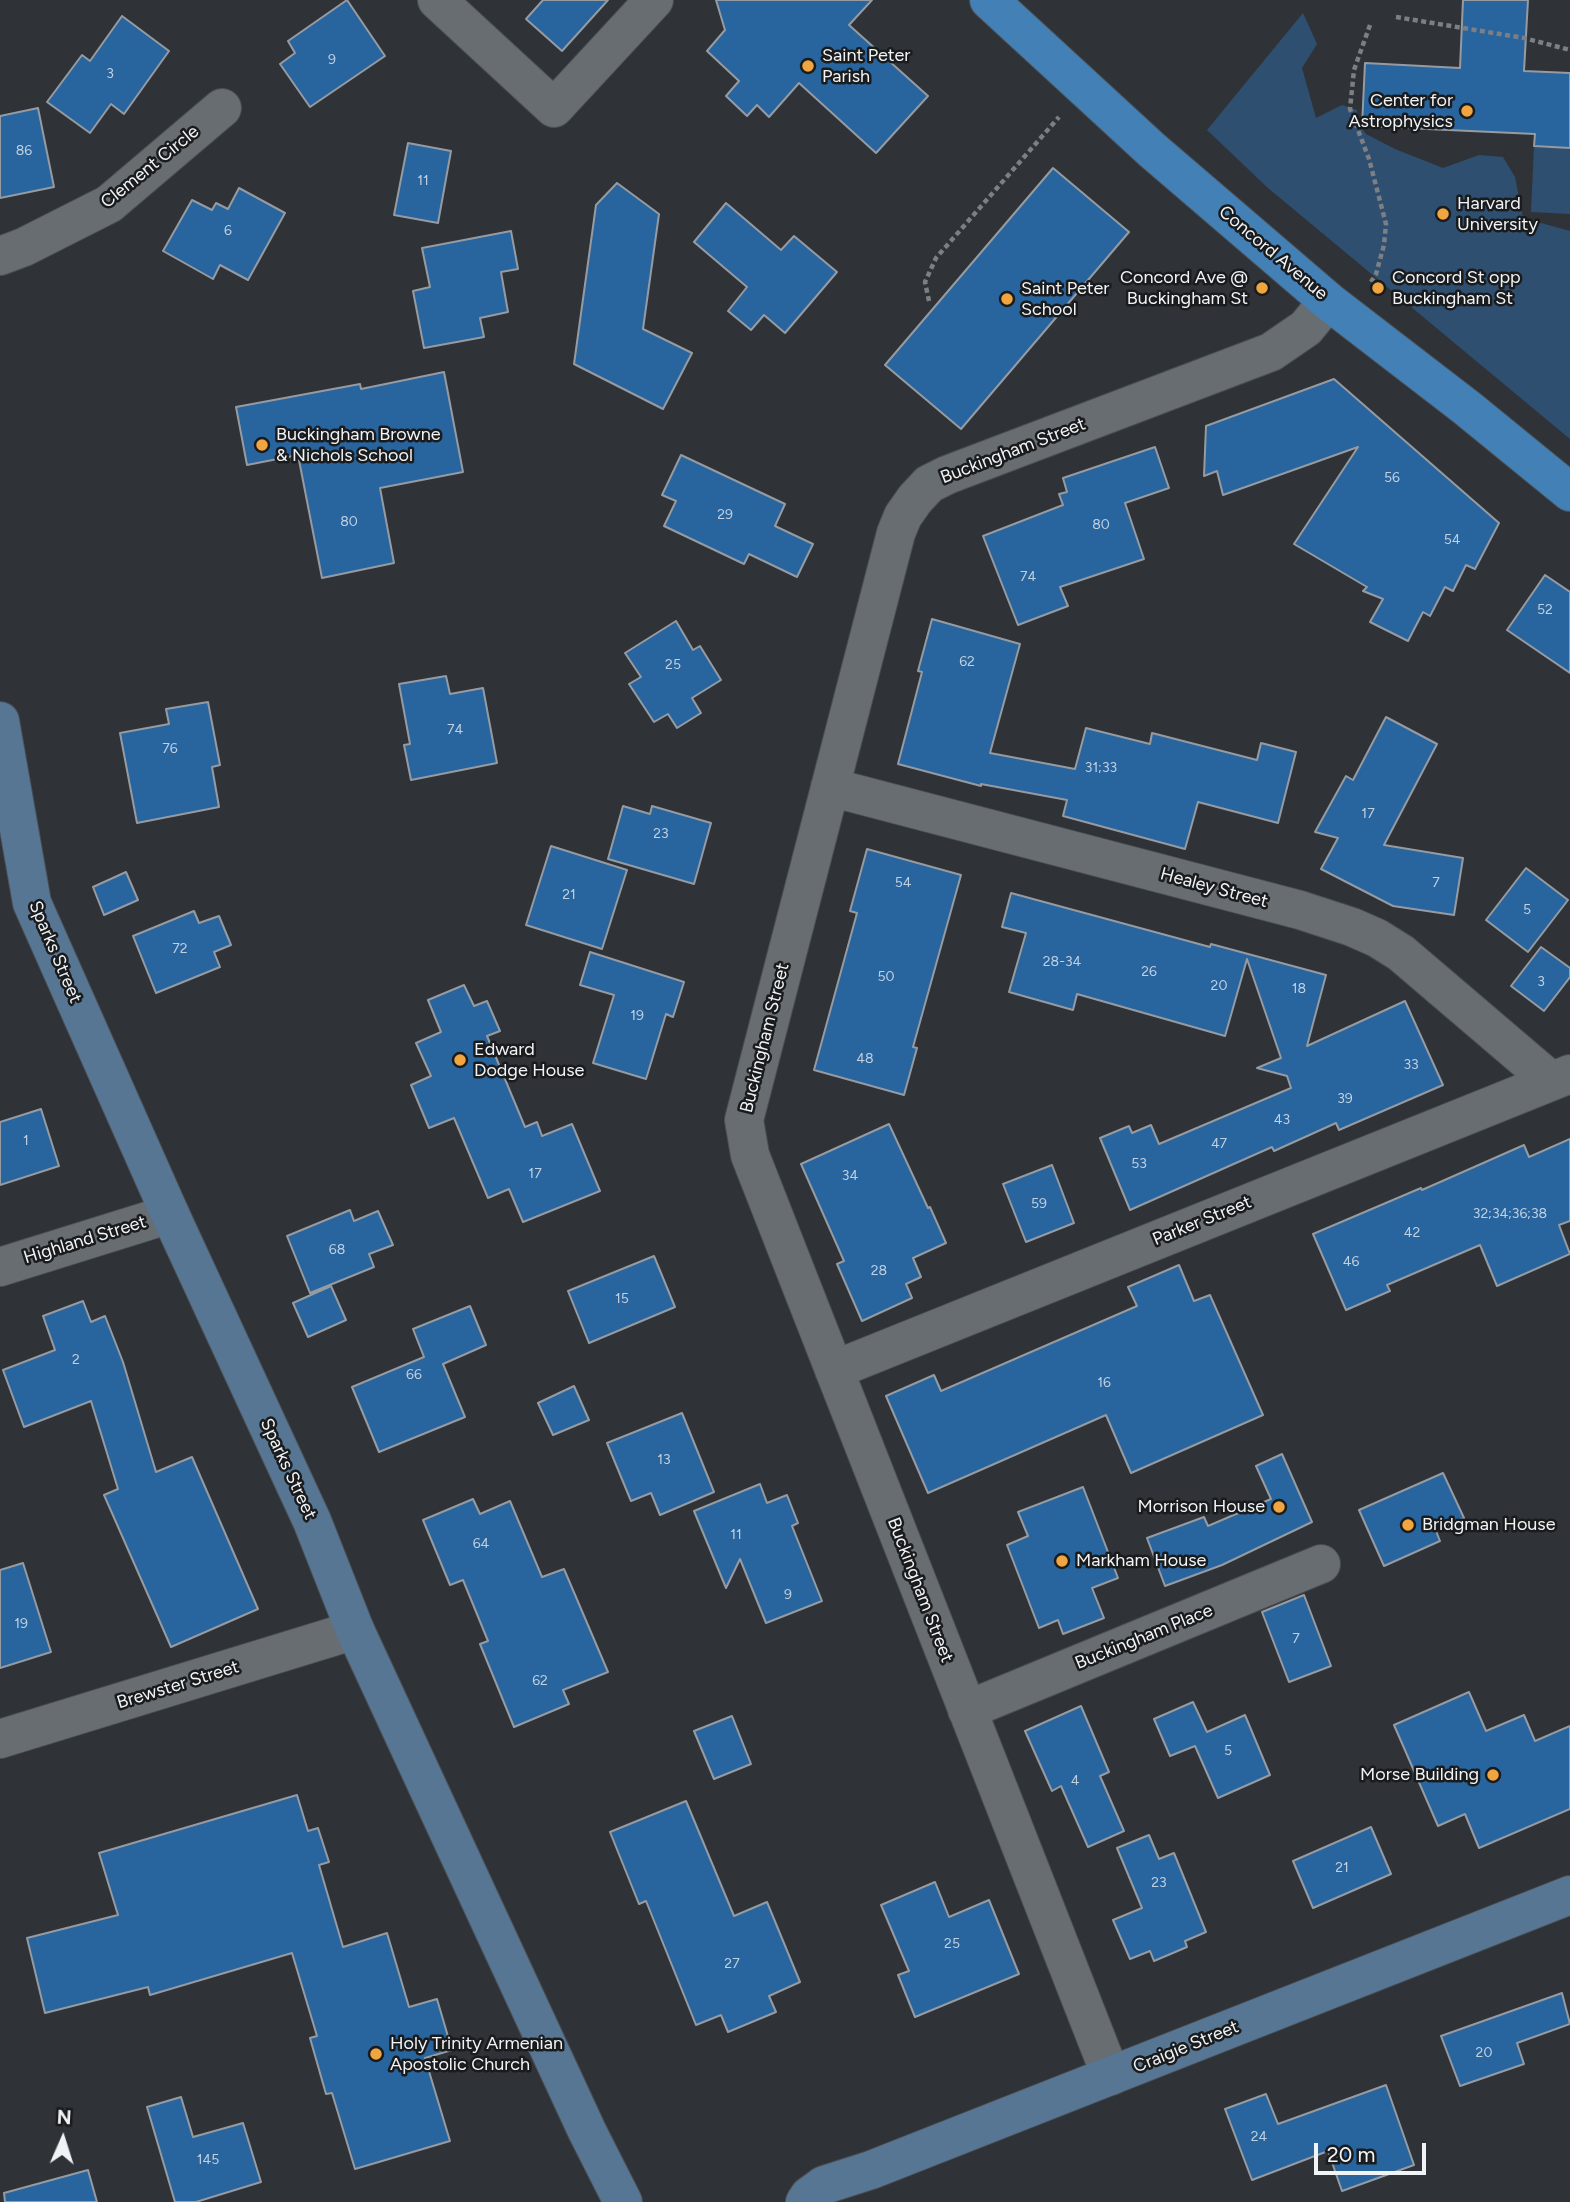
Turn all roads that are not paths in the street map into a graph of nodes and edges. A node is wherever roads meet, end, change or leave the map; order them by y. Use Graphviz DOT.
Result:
graph roads {
  1 [pos="438,0"];
  2 [pos="654,0"];
  3 [pos="989,0"];
  4 [pos="222,108"];
  5 [pos="0,256"];
  6 [pos="1328,300"];
  7 [pos="1570,492"];
  8 [pos="0,721"];
  9 [pos="830,787"];
  10 [pos="1561,1077"];
  11 [pos="170,1214"];
  12 [pos="0,1267"];
  13 [pos="834,1370"];
  14 [pos="1321,1564"];
  15 [pos="355,1630"];
  16 [pos="967,1710"];
  17 [pos="0,1739"];
  18 [pos="1570,1895"];
  19 [pos="1111,2076"];
  20 [pos="623,2202"];
  21 [pos="804,2202"];
  1 -- 2 [label="street"];
  3 -- 6 [label="main road, Concord Avenue"];
  4 -- 5 [label="street, Clement Circle"];
  6 -- 7 [label="main road, Concord Avenue"];
  6 -- 9 [label="street, Buckingham Street"];
  8 -- 11 [label="street, Sparks Street"];
  9 -- 10 [label="street, Healey Street"];
  9 -- 13 [label="street, Buckingham Street"];
  10 -- 13 [label="street, Parker Street"];
  11 -- 12 [label="street, Highland Street"];
  11 -- 15 [label="street, Sparks Street"];
  13 -- 16 [label="street, Buckingham Street"];
  14 -- 16 [label="street, Buckingham Place"];
  15 -- 17 [label="street, Brewster Street"];
  15 -- 20 [label="street, Sparks Street"];
  16 -- 19 [label="street, Buckingham Street"];
  18 -- 19 [label="street, Craigie Street"];
  19 -- 21 [label="street, Craigie Street"];
}
